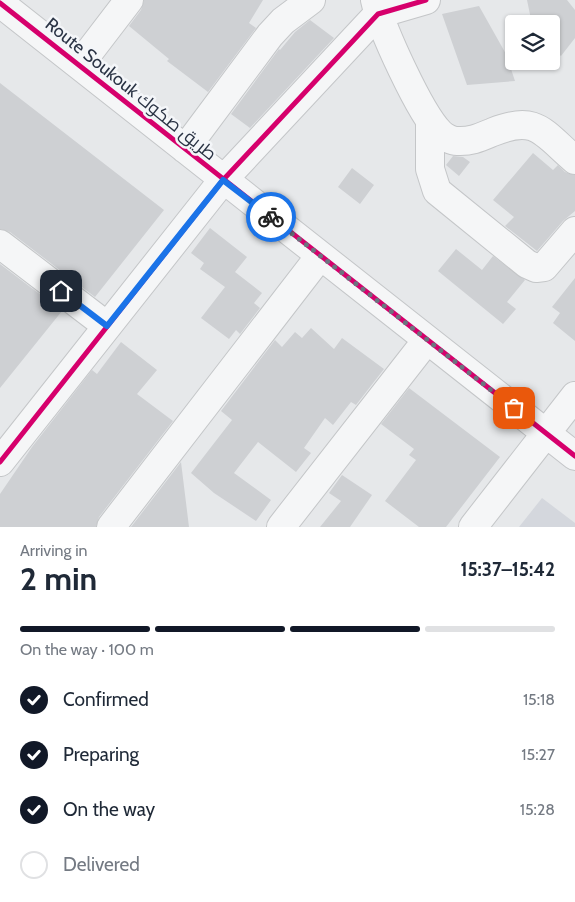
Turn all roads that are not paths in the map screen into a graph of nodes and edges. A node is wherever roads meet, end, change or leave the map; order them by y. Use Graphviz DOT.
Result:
graph roads {
  1 [pos="129,0"];
  2 [pos="311,0"];
  3 [pos="426,0"];
  4 [pos="0,3"];
  5 [pos="376,7"];
  6 [pos="80,64"];
  7 [pos="430,121"];
  8 [pos="185,149"];
  9 [pos="575,160"];
  10 [pos="223,180"];
  11 [pos="575,231"];
  12 [pos="0,244"];
  13 [pos="320,256"];
  14 [pos="107,326"];
  15 [pos="428,340"];
  16 [pos="575,396"];
  17 [pos="545,432"];
  18 [pos="575,456"];
  19 [pos="0,462"];
  20 [pos="111,527"];
  21 [pos="281,527"];
  22 [pos="473,527"];
  1 -- 6 [label="street"];
  2 -- 8 [label="street"];
  3 -- 5 [label="street"];
  4 -- 6 [label="street, Route Soukouk طريق صكوك"];
  5 -- 7 [label="street"];
  5 -- 10 [label="street"];
  6 -- 8 [label="street, Route Soukouk طريق صكوك"];
  7 -- 9 [label="street"];
  7 -- 11 [label="street"];
  8 -- 10 [label="street, Route Soukouk طريق صكوك"];
  10 -- 13 [label="street, Route Soukouk طريق صكوك"];
  10 -- 14 [label="street"];
  12 -- 14 [label="street"];
  13 -- 15 [label="street, Route Soukouk طريق صكوك"];
  13 -- 20 [label="street"];
  14 -- 19 [label="street"];
  15 -- 17 [label="street, Route Soukouk طريق صكوك"];
  15 -- 21 [label="street"];
  16 -- 17 [label="street"];
  17 -- 18 [label="street, Route Soukouk طريق صكوك"];
  17 -- 22 [label="street"];
}
